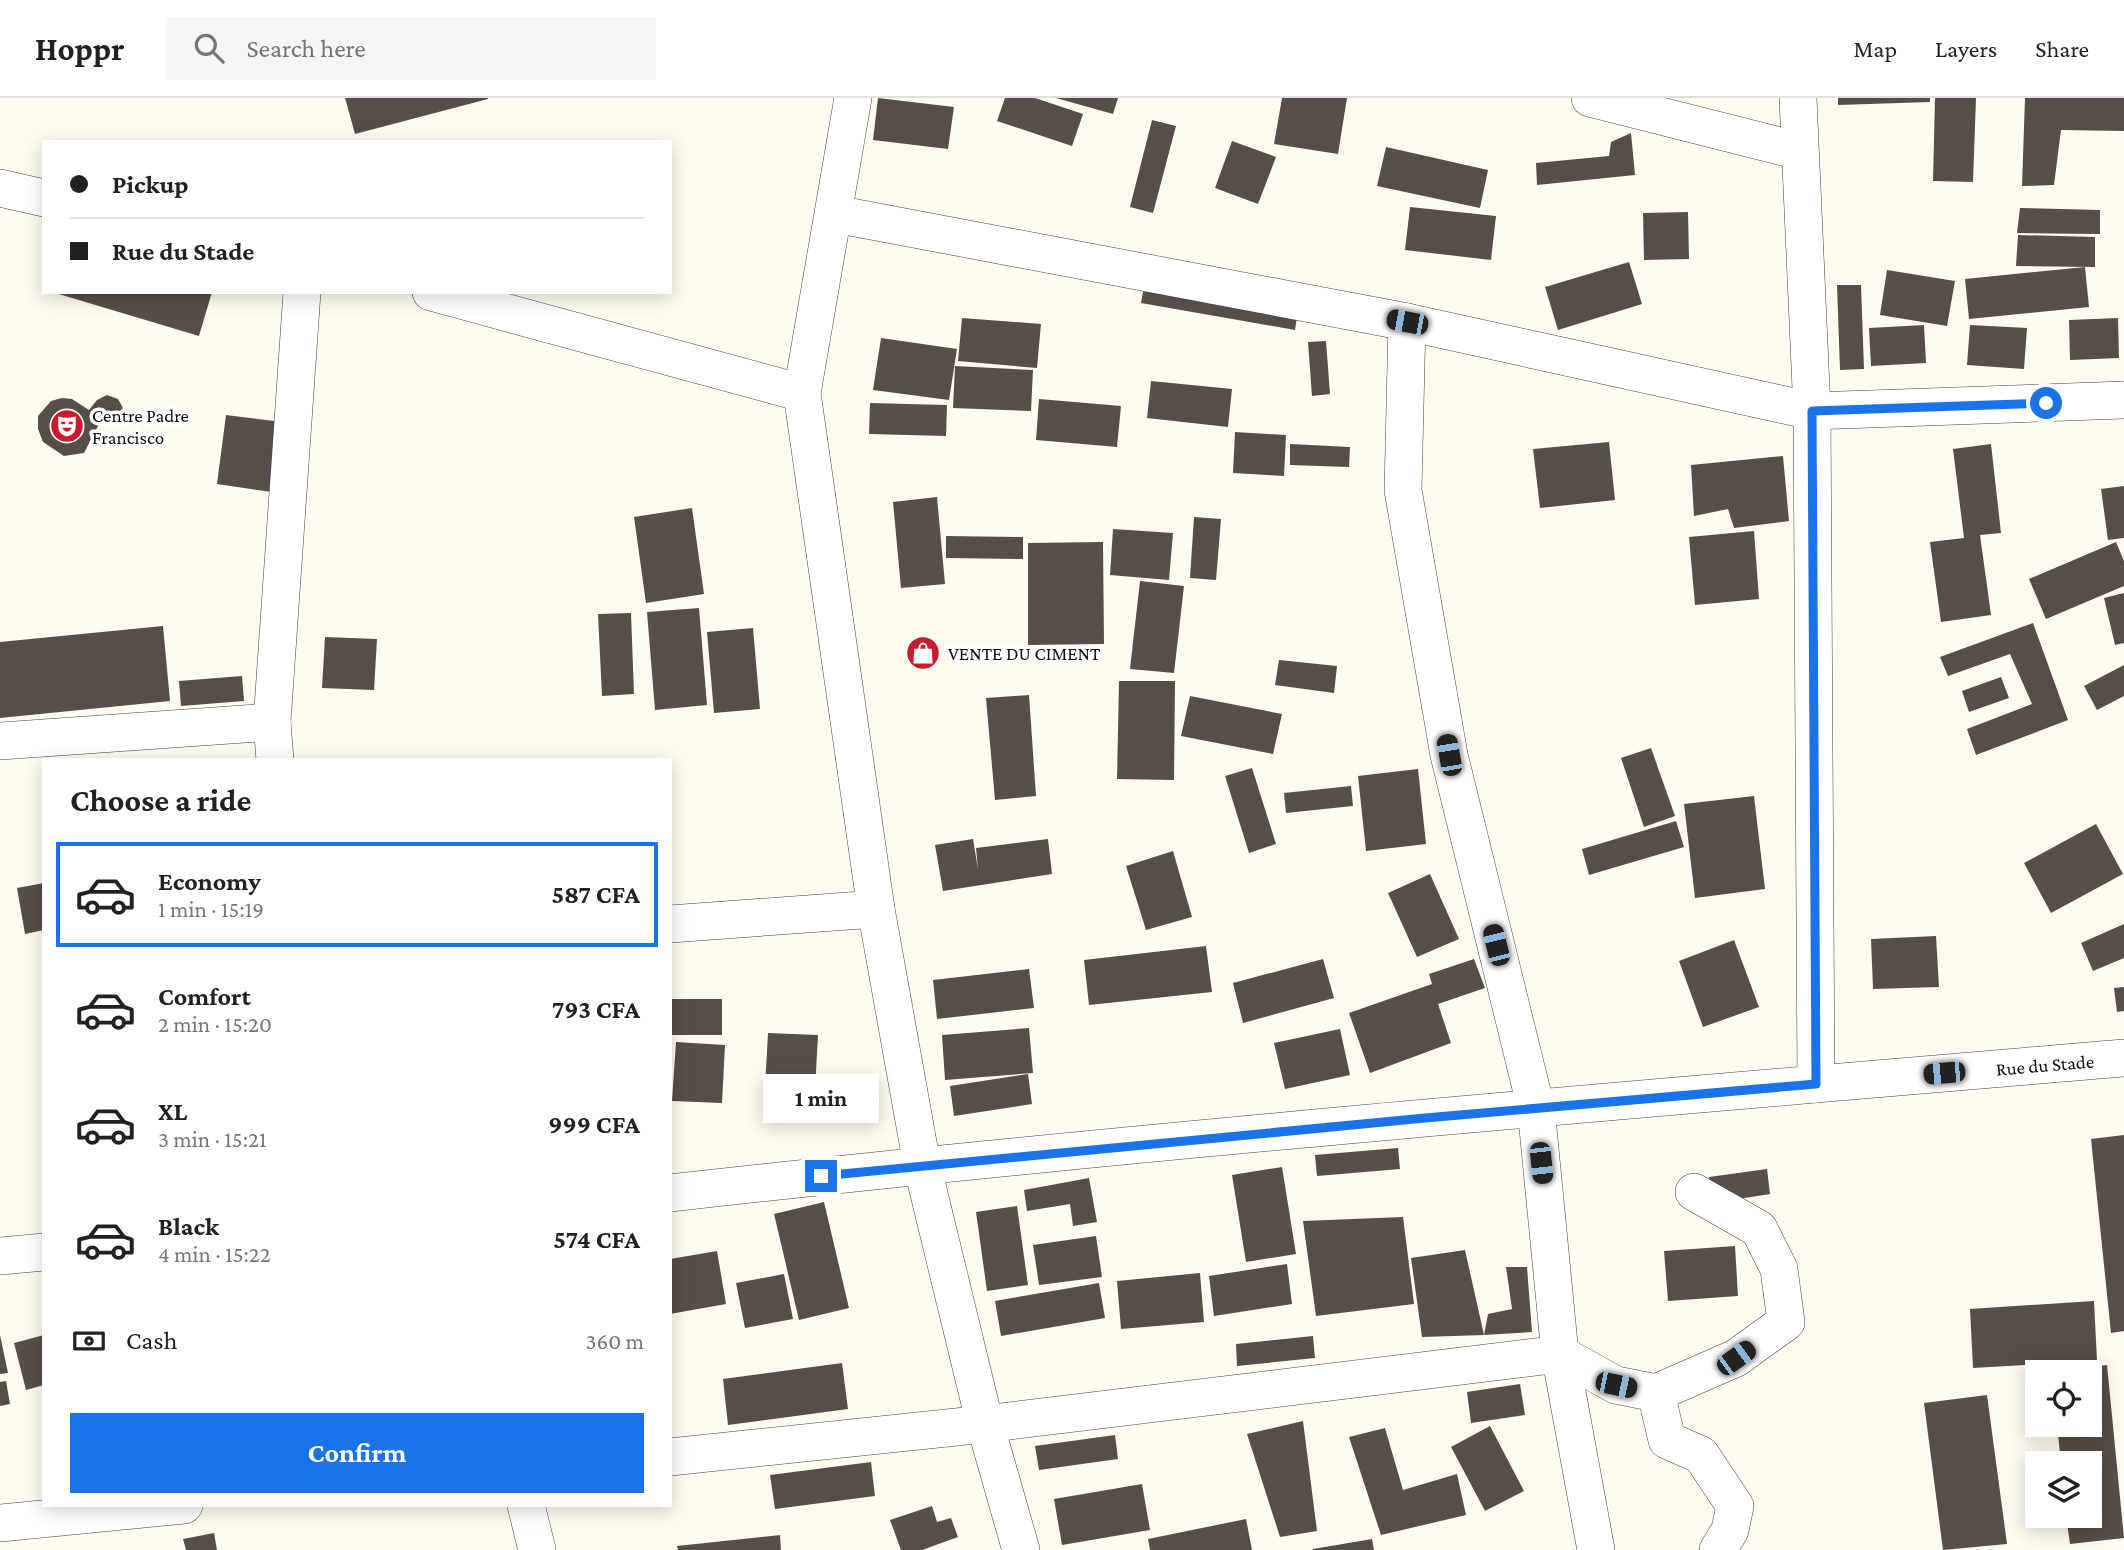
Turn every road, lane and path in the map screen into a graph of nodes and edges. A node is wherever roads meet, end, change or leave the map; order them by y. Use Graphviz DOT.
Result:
graph roads {
  1 [pos="853,98"];
  2 [pos="1590,98"];
  3 [pos="1798,98"];
  4 [pos="1799,151"];
  5 [pos="0,188"];
  6 [pos="42,198"];
  7 [pos="835,214"];
  8 [pos="302,294"];
  9 [pos="438,294"];
  10 [pos="1407,322"];
  11 [pos="802,393"];
  12 [pos="2124,400"];
  13 [pos="1812,411"];
  14 [pos="272,722"];
  15 [pos="0,741"];
  16 [pos="275,758"];
  17 [pos="876,909"];
  18 [pos="672,924"];
  19 [pos="2124,1058"];
  20 [pos="1816,1084"];
  21 [pos="1536,1108"];
  22 [pos="922,1165"];
  23 [pos="1694,1192"];
  24 [pos="672,1193"];
  25 [pos="42,1252"];
  26 [pos="0,1256"];
  27 [pos="1560,1354"];
  28 [pos="1656,1393"];
  29 [pos="985,1424"];
  30 [pos="672,1457"];
  31 [pos="164,1507"];
  32 [pos="526,1507"];
  33 [pos="0,1523"];
  34 [pos="537,1550"];
  35 [pos="1021,1550"];
  36 [pos="1597,1550"];
  37 [pos="1718,1550"];
  1 -- 7 [label="street"];
  2 -- 4 [label="street"];
  3 -- 4 [label="street"];
  4 -- 13 [label="street"];
  5 -- 6 [label="street"];
  7 -- 10 [label="street"];
  7 -- 11 [label="street"];
  8 -- 14 [label="street"];
  9 -- 11 [label="street"];
  10 -- 13 [label="street"];
  10 -- 21 [label="street"];
  11 -- 17 [label="street"];
  12 -- 13 [label="street"];
  13 -- 20 [label="street"];
  14 -- 15 [label="street"];
  14 -- 16 [label="street"];
  17 -- 18 [label="street"];
  17 -- 22 [label="street"];
  19 -- 20 [label="street, Rue du Stade"];
  20 -- 21 [label="street, Rue du Stade"];
  21 -- 22 [label="street, Rue du Stade"];
  21 -- 27 [label="street"];
  22 -- 24 [label="street, Rue du Stade"];
  22 -- 29 [label="street"];
  23 -- 28 [label="street"];
  25 -- 26 [label="street"];
  27 -- 28 [label="street"];
  27 -- 29 [label="street"];
  27 -- 36 [label="street"];
  28 -- 37 [label="street"];
  29 -- 30 [label="street"];
  29 -- 35 [label="street"];
  31 -- 33 [label="street"];
  32 -- 34 [label="street"];
}
